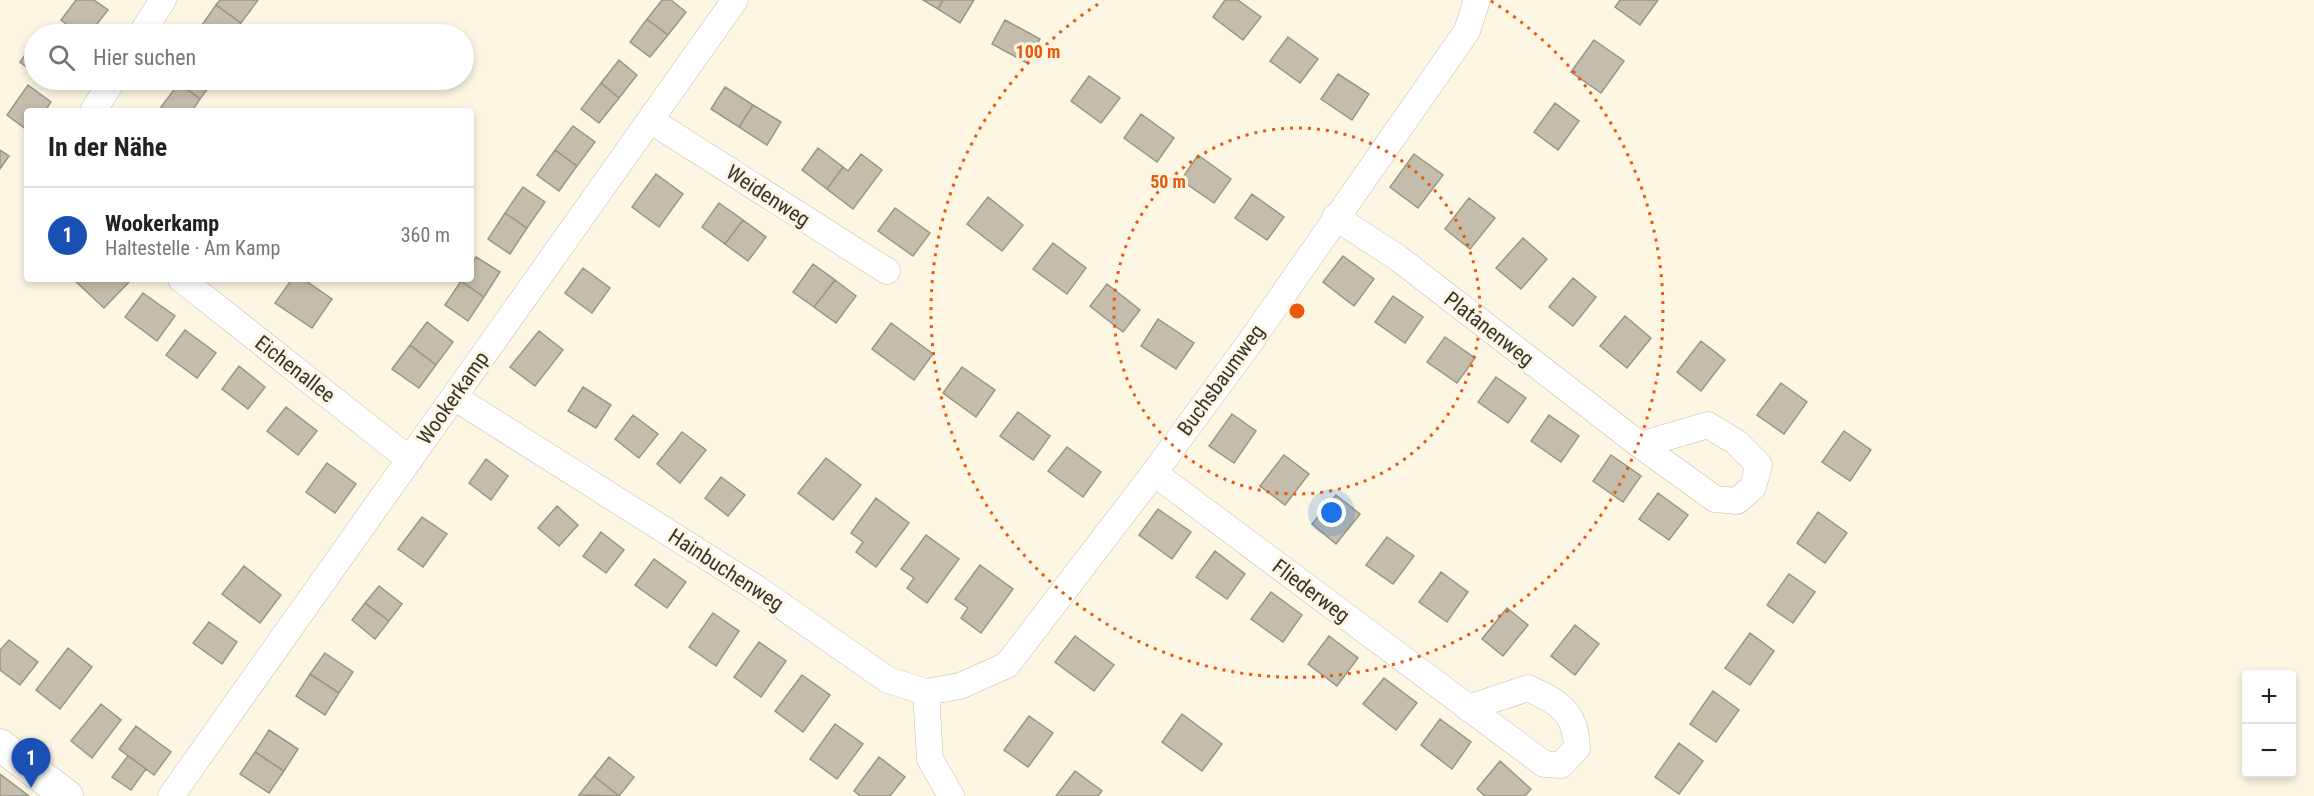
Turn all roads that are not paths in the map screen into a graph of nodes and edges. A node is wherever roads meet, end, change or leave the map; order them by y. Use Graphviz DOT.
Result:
graph roads {
  1 [pos="163,0"];
  2 [pos="735,0"];
  3 [pos="1477,0"];
  4 [pos="147,24"];
  5 [pos="107,90"];
  6 [pos="95,108"];
  7 [pos="650,120"];
  8 [pos="1335,217"];
  9 [pos="887,271"];
  10 [pos="185,282"];
  11 [pos="454,396"];
  12 [pos="1640,445"];
  13 [pos="410,459"];
  14 [pos="1154,473"];
  15 [pos="1007,665"];
  16 [pos="926,692"];
  17 [pos="1468,708"];
  18 [pos="0,745"];
  19 [pos="67,796"];
  20 [pos="171,796"];
  21 [pos="951,796"];
  1 -- 4 [label="street"];
  2 -- 7 [label="street, Wookerkamp"];
  3 -- 8 [label="street, Buchsbaumweg"];
  5 -- 6 [label="street"];
  7 -- 9 [label="street, Weidenweg"];
  7 -- 11 [label="street, Wookerkamp"];
  8 -- 12 [label="street, Platanenweg"];
  8 -- 14 [label="street, Buchsbaumweg"];
  10 -- 13 [label="street, Eichenallee"];
  11 -- 13 [label="street, Wookerkamp"];
  11 -- 16 [label="street, Hainbuchenweg"];
  13 -- 20 [label="street, Wookerkamp"];
  14 -- 15 [label="street, Buchsbaumweg"];
  14 -- 17 [label="street, Fliederweg"];
  15 -- 16 [label="street, Hainbuchenweg"];
  16 -- 21 [label="street"];
  18 -- 19 [label="street"];
}
